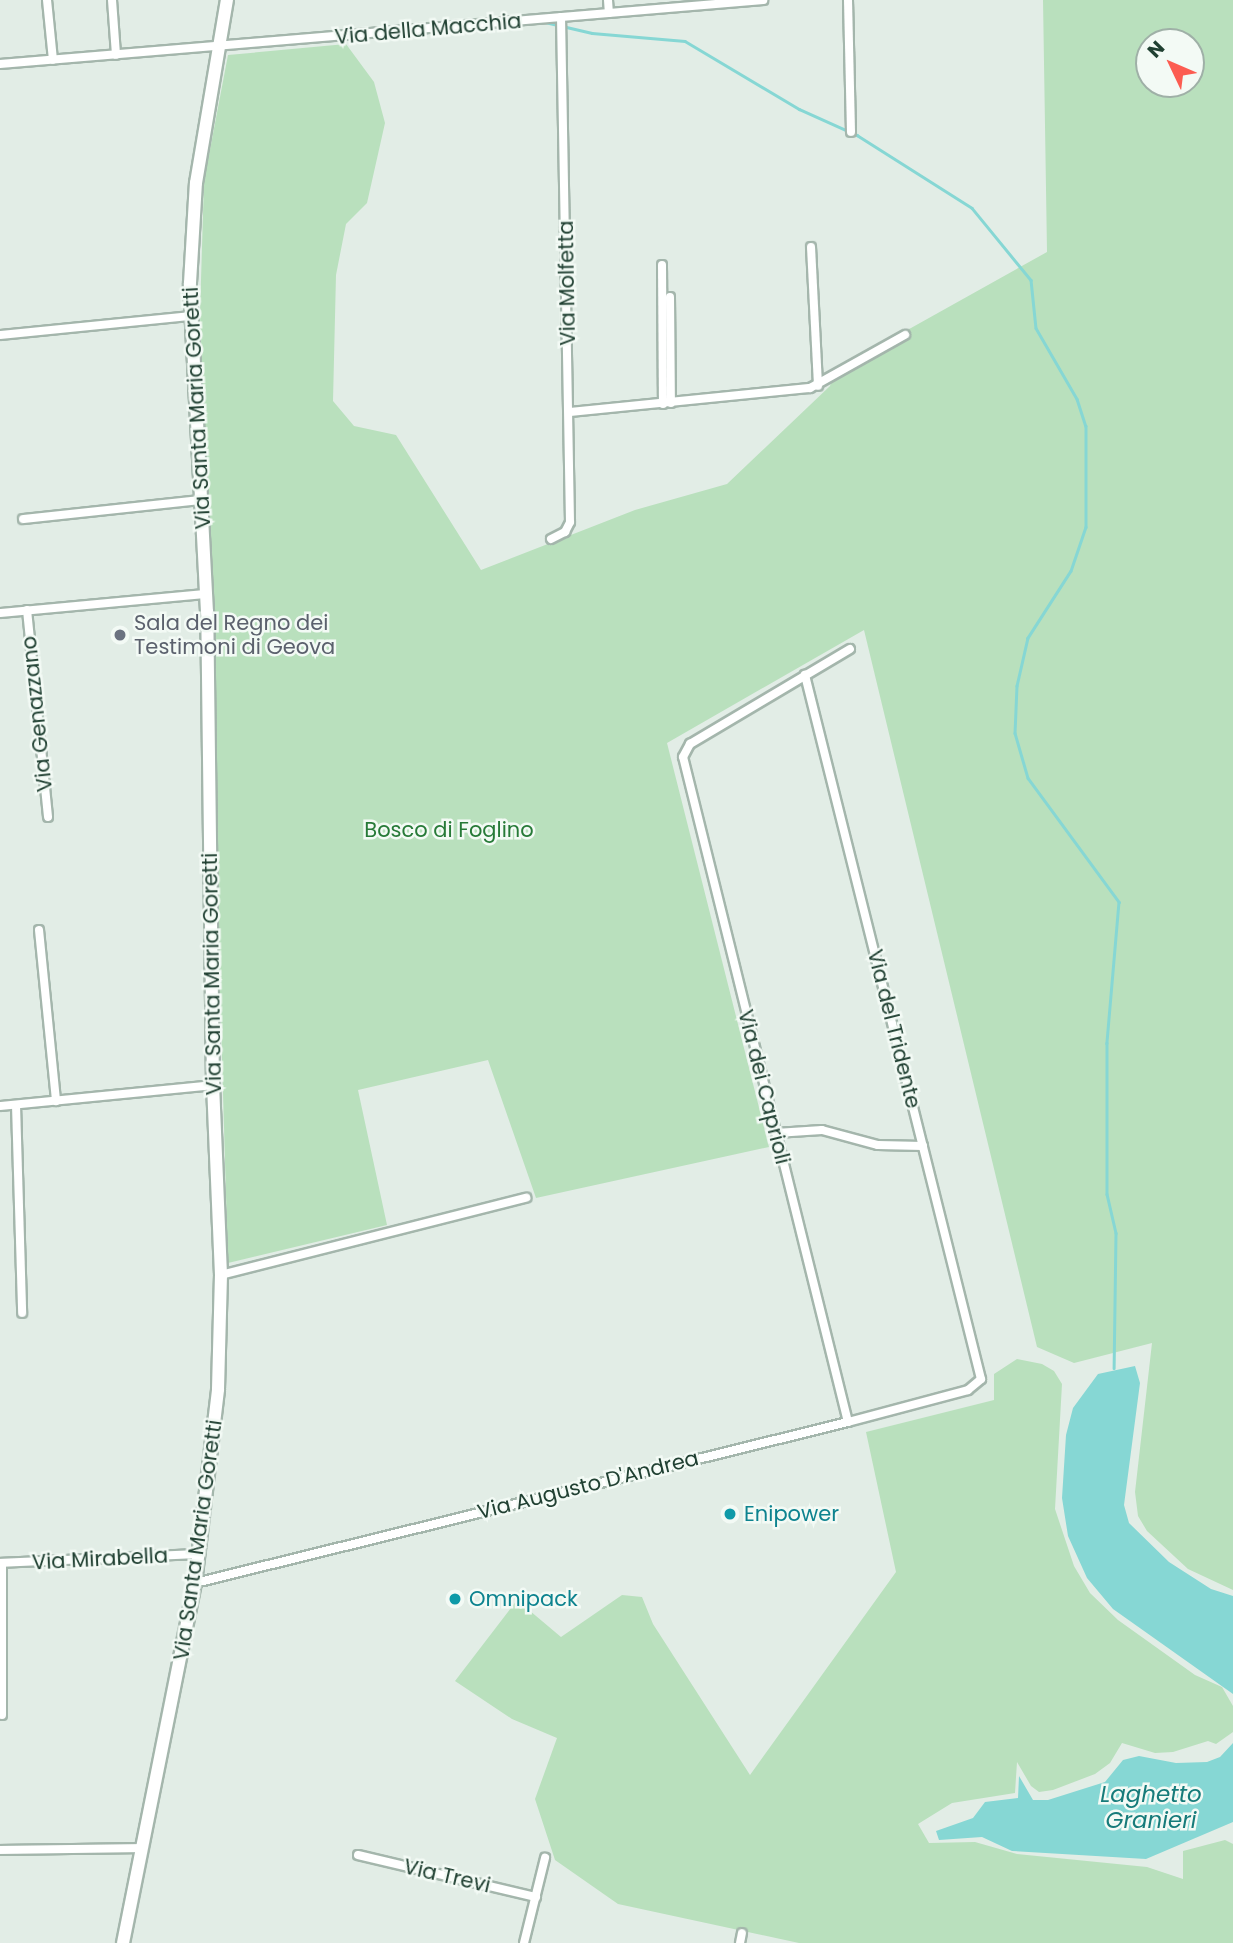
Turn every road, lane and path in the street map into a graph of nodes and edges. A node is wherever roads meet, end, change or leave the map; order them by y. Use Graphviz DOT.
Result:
graph roads {
  1 [pos="47,0"];
  2 [pos="112,0"];
  3 [pos="227,0"];
  4 [pos="608,0"];
  5 [pos="763,0"];
  6 [pos="848,0"];
  7 [pos="609,13"];
  8 [pos="561,18"];
  9 [pos="220,47"];
  10 [pos="116,55"];
  11 [pos="53,60"];
  12 [pos="0,64"];
  13 [pos="851,132"];
  14 [pos="811,247"];
  15 [pos="662,265"];
  16 [pos="670,298"];
  17 [pos="191,316"];
  18 [pos="0,335"];
  19 [pos="905,335"];
  20 [pos="818,386"];
  21 [pos="667,403"];
  22 [pos="569,412"];
  23 [pos="201,500"];
  24 [pos="23,519"];
  25 [pos="551,539"];
  26 [pos="206,594"];
  27 [pos="27,610"];
  28 [pos="0,613"];
  29 [pos="850,649"];
  30 [pos="806,675"];
  31 [pos="48,817"];
  32 [pos="39,930"];
  33 [pos="213,1085"];
  34 [pos="56,1101"];
  35 [pos="16,1105"];
  36 [pos="0,1106"];
  37 [pos="776,1133"];
  38 [pos="923,1146"];
  39 [pos="526,1198"];
  40 [pos="220,1275"];
  41 [pos="22,1313"];
  42 [pos="979,1382"];
  43 [pos="848,1422"];
  44 [pos="199,1554"];
  45 [pos="1,1563"];
  46 [pos="195,1583"];
  47 [pos="2,1715"];
  48 [pos="142,1849"];
  49 [pos="0,1850"];
  50 [pos="358,1855"];
  51 [pos="545,1858"];
  52 [pos="536,1897"];
  53 [pos="742,1933"];
  54 [pos="122,1943"];
  55 [pos="524,1943"];
  56 [pos="740,1943"];
  1 -- 11 [label="street"];
  2 -- 10 [label="street"];
  3 -- 9 [label="main road, Via Santa Maria Goretti"];
  4 -- 7 [label="street"];
  5 -- 7 [label="street, Via della Macchia"];
  6 -- 13 [label="street"];
  7 -- 8 [label="street, Via della Macchia"];
  8 -- 9 [label="street, Via della Macchia"];
  8 -- 22 [label="street, Via Molfetta"];
  9 -- 10 [label="street, Via della Macchia"];
  9 -- 17 [label="main road, Via Santa Maria Goretti"];
  10 -- 11 [label="street, Via della Macchia"];
  11 -- 12 [label="street, Via della Macchia"];
  14 -- 20 [label="street"];
  15 -- 21 [label="street"];
  16 -- 21 [label="street"];
  17 -- 18 [label="street"];
  17 -- 23 [label="main road, Via Santa Maria Goretti"];
  19 -- 20 [label="street"];
  20 -- 21 [label="street"];
  21 -- 22 [label="street"];
  22 -- 25 [label="street, Via Molfetta"];
  23 -- 24 [label="street"];
  23 -- 26 [label="main road, Via Santa Maria Goretti"];
  26 -- 27 [label="street"];
  26 -- 33 [label="main road, Via Santa Maria Goretti"];
  27 -- 28 [label="street"];
  27 -- 31 [label="street, Via Genazzano"];
  29 -- 30 [label="street"];
  30 -- 37 [label="street, Via dei Caprioli"];
  30 -- 38 [label="street, Via del Tridente"];
  32 -- 34 [label="street"];
  33 -- 34 [label="street"];
  33 -- 40 [label="main road, Via Santa Maria Goretti"];
  34 -- 35 [label="street"];
  35 -- 36 [label="street"];
  35 -- 41 [label="street"];
  37 -- 38 [label="street"];
  37 -- 43 [label="street, Via dei Caprioli"];
  38 -- 42 [label="street, Via del Tridente"];
  39 -- 40 [label="street"];
  40 -- 44 [label="main road, Via Santa Maria Goretti"];
  42 -- 43 [label="street, Via Augusto D'Andrea"];
  43 -- 46 [label="street, Via Augusto D'Andrea"];
  44 -- 45 [label="street, Via Mirabella"];
  44 -- 46 [label="main road, Via Santa Maria Goretti"];
  45 -- 47 [label="street"];
  46 -- 48 [label="main road, Via Santa Maria Goretti"];
  48 -- 49 [label="street"];
  48 -- 54 [label="main road, Via Santa Maria Goretti"];
  50 -- 52 [label="street, Via Trevi"];
  51 -- 52 [label="street"];
  52 -- 55 [label="street"];
  53 -- 56 [label="street"];
}
